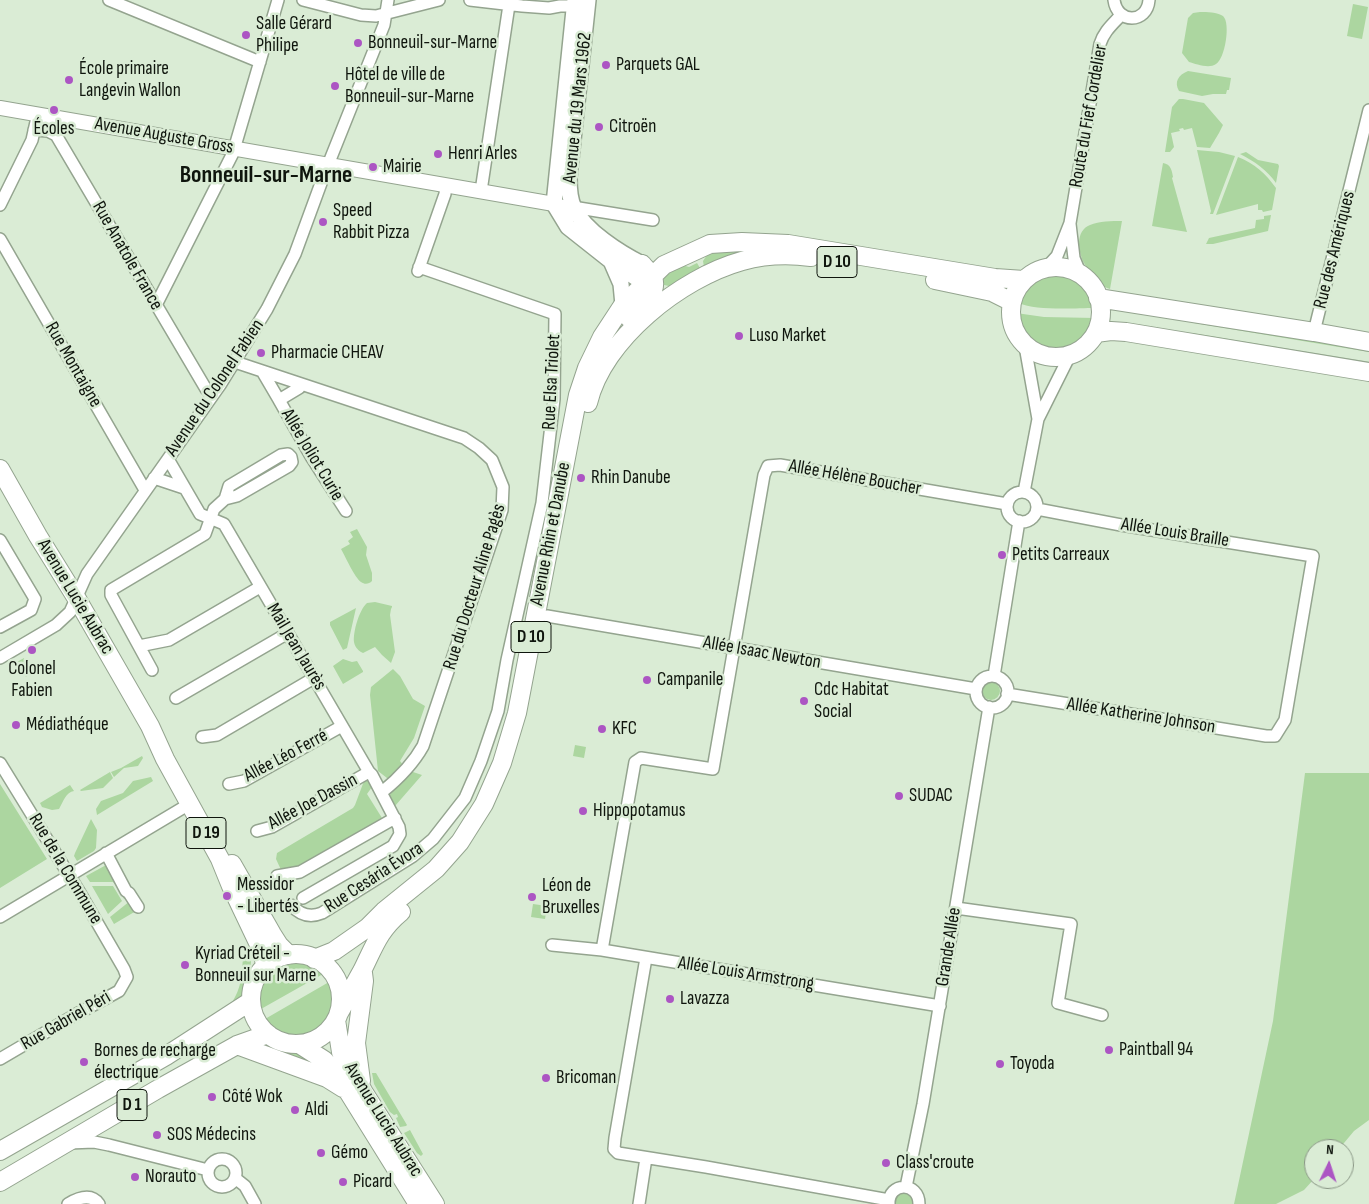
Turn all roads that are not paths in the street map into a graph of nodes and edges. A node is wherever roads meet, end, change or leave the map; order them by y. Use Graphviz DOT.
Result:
graph roads {
  1 [pos="109,0"];
  2 [pos="278,0"];
  3 [pos="303,0"];
  4 [pos="388,0"];
  5 [pos="439,0"];
  6 [pos="470,0"];
  7 [pos="1114,0"];
  8 [pos="1149,0"];
  9 [pos="581,4"];
  10 [pos="509,5"];
  11 [pos="385,14"];
  12 [pos="1121,15"];
  13 [pos="260,62"];
  14 [pos="0,108"];
  15 [pos="1369,110"];
  16 [pos="36,114"];
  17 [pos="34,130"];
  18 [pos="235,148"];
  19 [pos="329,165"];
  20 [pos="446,185"];
  21 [pos="481,191"];
  22 [pos="554,204"];
  23 [pos="0,205"];
  24 [pos="573,207"];
  25 [pos="653,220"];
  26 [pos="1070,223"];
  27 [pos="0,239"];
  28 [pos="611,261"];
  29 [pos="1046,268"];
  30 [pos="1082,275"];
  31 [pos="654,280"];
  32 [pos="1024,280"];
  33 [pos="1098,298"];
  34 [pos="1012,302"];
  35 [pos="156,305"];
  36 [pos="623,305"];
  37 [pos="1314,332"];
  38 [pos="1096,333"];
  39 [pos="1369,342"];
  40 [pos="1025,346"];
  41 [pos="1070,355"];
  42 [pos="235,362"];
  43 [pos="262,371"];
  44 [pos="1369,372"];
  45 [pos="301,384"];
  46 [pos="213,395"];
  47 [pos="279,400"];
  48 [pos="1038,419"];
  49 [pos="168,459"];
  50 [pos="0,469"];
  51 [pos="154,478"];
  52 [pos="184,488"];
  53 [pos="145,490"];
  54 [pos="1024,492"];
  55 [pos="225,499"];
  56 [pos="542,503"];
  57 [pos="1007,504"];
  58 [pos="1037,509"];
  59 [pos="346,511"];
  60 [pos="211,519"];
  61 [pos="1020,521"];
  62 [pos="0,540"];
  63 [pos="260,587"];
  64 [pos="77,599"];
  65 [pos="547,616"];
  66 [pos="0,627"];
  67 [pos="288,633"];
  68 [pos="139,646"];
  69 [pos="735,648"];
  70 [pos="0,658"];
  71 [pos="152,670"];
  72 [pos="994,676"];
  73 [pos="314,678"];
  74 [pos="976,689"];
  75 [pos="1007,694"];
  76 [pos="176,698"];
  77 [pos="990,707"];
  78 [pos="150,726"];
  79 [pos="342,726"];
  80 [pos="1275,736"];
  81 [pos="202,737"];
  82 [pos="0,763"];
  83 [pos="369,772"];
  84 [pos="229,784"];
  85 [pos="382,792"];
  86 [pos="190,803"];
  87 [pos="395,818"];
  88 [pos="257,831"];
  89 [pos="106,853"];
  90 [pos="70,876"];
  91 [pos="277,876"];
  92 [pos="303,898"];
  93 [pos="291,905"];
  94 [pos="138,907"];
  95 [pos="956,908"];
  96 [pos="0,917"];
  97 [pos="552,945"];
  98 [pos="602,950"];
  99 [pos="289,955"];
  100 [pos="646,958"];
  101 [pos="314,959"];
  102 [pos="266,967"];
  103 [pos="362,970"];
  104 [pos="127,977"];
  105 [pos="252,1002"];
  106 [pos="940,1006"];
  107 [pos="1102,1015"];
  108 [pos="338,1022"];
  109 [pos="268,1034"];
  110 [pos="299,1044"];
  111 [pos="237,1045"];
  112 [pos="0,1059"];
  113 [pos="354,1090"];
  114 [pos="67,1143"];
  115 [pos="0,1151"];
  116 [pos="646,1158"];
  117 [pos="208,1170"];
  118 [pos="235,1178"];
  119 [pos="0,1182"];
  120 [pos="906,1187"];
  121 [pos="889,1202"];
  122 [pos="68,1204"];
  123 [pos="99,1204"];
  124 [pos="255,1204"];
  125 [pos="418,1204"];
  126 [pos="435,1204"];
  127 [pos="639,1204"];
  128 [pos="919,1204"];
  1 -- 13 [label="street"];
  2 -- 13 [label="street"];
  3 -- 11 [label="street"];
  4 -- 11 [label="street, Avenue du Colonel Fabien"];
  5 -- 11 [label="street"];
  6 -- 10 [label="street"];
  7 -- 12 [label="street"];
  8 -- 12 [label="street"];
  9 -- 10 [label="street"];
  9 -- 22 [label="main road, Avenue du 19 Mars 1962"];
  9 -- 24 [label="main road, Avenue du 19 Mars 1962"];
  10 -- 21 [label="street"];
  11 -- 19 [label="street, Avenue du Colonel Fabien"];
  12 -- 26 [label="street, Route du Fief Cordelier"];
  13 -- 18 [label="street"];
  14 -- 16 [label="street, Avenue Auguste Gross"];
  15 -- 37 [label="street, Rue des Amériques"];
  16 -- 17 [label="street"];
  16 -- 18 [label="street, Avenue Auguste Gross"];
  17 -- 23 [label="street"];
  17 -- 35 [label="street, Rue Anatole France"];
  18 -- 19 [label="street, Avenue Auguste Gross"];
  18 -- 35 [label="street"];
  19 -- 20 [label="street, Avenue Auguste Gross"];
  19 -- 42 [label="street, Avenue du Colonel Fabien"];
  20 -- 21 [label="street, Avenue Auguste Gross"];
  20 -- 56 [label="street, Rue Elsa Triolet"];
  21 -- 22 [label="street, Avenue Auguste Gross"];
  22 -- 24 [label="street"];
  22 -- 28 [label="main road"];
  24 -- 25 [label="street"];
  24 -- 31 [label="main road"];
  26 -- 29 [label="street, Route du Fief Cordelier"];
  26 -- 30 [label="street, Route du Fief Cordelier"];
  27 -- 53 [label="street, Rue Montaigne"];
  28 -- 31 [label="main road"];
  28 -- 36 [label="main road"];
  29 -- 30 [label="main road"];
  29 -- 32 [label="main road"];
  30 -- 33 [label="main road"];
  31 -- 32 [label="main road, D 10"];
  31 -- 34 [label="main road, D 10"];
  31 -- 36 [label="main road, D 10"];
  31 -- 65 [label="main road, Avenue Rhin et Danube / D 10"];
  32 -- 34 [label="main road"];
  33 -- 37 [label="main road"];
  33 -- 38 [label="main road"];
  34 -- 40 [label="main road"];
  35 -- 46 [label="street, Rue Anatole France"];
  36 -- 101 [label="main road, Avenue Rhin et Danube / D 10"];
  37 -- 39 [label="main road"];
  38 -- 41 [label="main road"];
  38 -- 44 [label="main road"];
  40 -- 41 [label="main road"];
  40 -- 48 [label="street"];
  41 -- 48 [label="street"];
  42 -- 43 [label="street, Rue du Docteur Aline Pagès"];
  42 -- 46 [label="street, Avenue du Colonel Fabien"];
  43 -- 45 [label="street, Rue du Docteur Aline Pagès"];
  43 -- 47 [label="street, Allée Joliot Curie"];
  45 -- 47 [label="street, Allée Joliot Curie"];
  45 -- 85 [label="street, Rue du Docteur Aline Pagès"];
  46 -- 49 [label="street, Avenue du Colonel Fabien"];
  47 -- 59 [label="street, Allée Joliot Curie"];
  48 -- 54 [label="street"];
  49 -- 51 [label="street, Avenue du Colonel Fabien"];
  49 -- 52 [label="street, Mail Jean Jaurès"];
  50 -- 64 [label="main road, Avenue Lucie Aubrac / D 19"];
  51 -- 52 [label="street"];
  51 -- 53 [label="street, Avenue du Colonel Fabien"];
  52 -- 60 [label="street, Mail Jean Jaurès"];
  53 -- 64 [label="street, Avenue du Colonel Fabien"];
  54 -- 57 [label="street"];
  54 -- 58 [label="street"];
  55 -- 55 [label="street"];
  55 -- 60 [label="street"];
  56 -- 93 [label="street, Rue Cesária Évora"];
  57 -- 61 [label="street"];
  57 -- 69 [label="street, Allée Hélène Boucher"];
  58 -- 61 [label="street"];
  58 -- 80 [label="street, Allée Louis Braille"];
  60 -- 63 [label="street, Mail Jean Jaurès"];
  60 -- 68 [label="street"];
  61 -- 72 [label="street"];
  62 -- 66 [label="street"];
  63 -- 67 [label="street, Mail Jean Jaurès"];
  63 -- 68 [label="street"];
  64 -- 70 [label="street, Avenue du Colonel Fabien"];
  64 -- 78 [label="main road, Avenue Lucie Aubrac / D 19"];
  65 -- 69 [label="street, Allée Isaac Newton"];
  65 -- 103 [label="main road, Avenue Rhin et Danube / D 10"];
  67 -- 73 [label="street, Mail Jean Jaurès"];
  67 -- 76 [label="street"];
  68 -- 71 [label="street"];
  69 -- 74 [label="street, Allée Isaac Newton"];
  69 -- 98 [label="street"];
  72 -- 74 [label="street"];
  72 -- 75 [label="street"];
  73 -- 79 [label="street, Mail Jean Jaurès"];
  73 -- 81 [label="street"];
  74 -- 77 [label="street"];
  75 -- 77 [label="street"];
  75 -- 80 [label="street, Allée Katherine Johnson"];
  77 -- 95 [label="street, Grande Allée"];
  78 -- 86 [label="main road, Avenue Lucie Aubrac / D 19"];
  78 -- 99 [label="main road, Avenue Lucie Aubrac / D 19"];
  79 -- 83 [label="street, Mail Jean Jaurès"];
  79 -- 84 [label="street, Allée Léo Ferré"];
  82 -- 90 [label="street, Rue de la Commune"];
  83 -- 85 [label="street, Mail Jean Jaurès"];
  83 -- 88 [label="street, Allée Joe Dassin"];
  85 -- 87 [label="street, Mail Jean Jaurès"];
  86 -- 89 [label="street"];
  86 -- 102 [label="main road, Avenue Lucie Aubrac / D 19"];
  87 -- 91 [label="street"];
  87 -- 92 [label="street"];
  89 -- 90 [label="street"];
  89 -- 94 [label="street"];
  90 -- 96 [label="street"];
  90 -- 104 [label="street, Rue de la Commune"];
  95 -- 106 [label="street, Grande Allée"];
  95 -- 107 [label="street"];
  97 -- 98 [label="street, Allée Louis Armstrong"];
  98 -- 100 [label="street, Allée Louis Armstrong"];
  99 -- 101 [label="main road"];
  99 -- 102 [label="main road"];
  100 -- 106 [label="street, Allée Louis Armstrong"];
  100 -- 116 [label="street"];
  101 -- 108 [label="main road"];
  102 -- 105 [label="main road"];
  103 -- 108 [label="main road, Avenue Rhin et Danube / D 10"];
  103 -- 113 [label="main road"];
  104 -- 112 [label="street, Rue Gabriel Péri"];
  105 -- 109 [label="main road"];
  105 -- 115 [label="main road, D 1"];
  106 -- 120 [label="street, Grande Allée"];
  108 -- 110 [label="main road"];
  108 -- 113 [label="main road, Avenue Lucie Aubrac"];
  109 -- 110 [label="main road"];
  109 -- 111 [label="main road, D 1"];
  110 -- 113 [label="main road, Avenue Lucie Aubrac"];
  111 -- 113 [label="main road"];
  111 -- 114 [label="main road, D 1"];
  113 -- 125 [label="main road, Avenue Lucie Aubrac"];
  113 -- 126 [label="main road, Avenue Lucie Aubrac"];
  114 -- 117 [label="street"];
  114 -- 119 [label="main road, D 1"];
  116 -- 121 [label="street"];
  116 -- 127 [label="street"];
  117 -- 118 [label="street"];
  117 -- 118 [label="street"];
  118 -- 124 [label="street"];
  120 -- 121 [label="street"];
  120 -- 128 [label="street"];
  122 -- 123 [label="street"];
}
